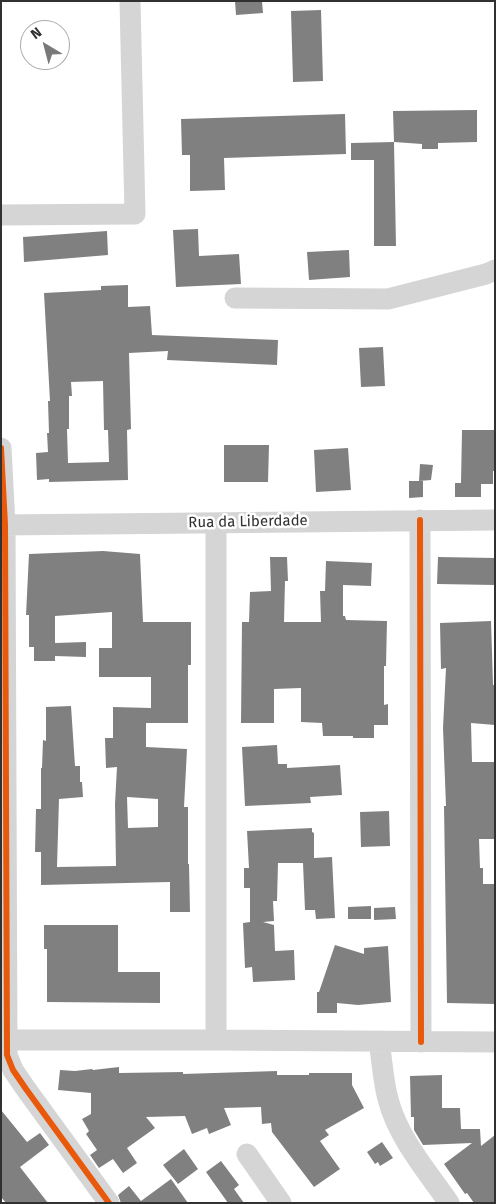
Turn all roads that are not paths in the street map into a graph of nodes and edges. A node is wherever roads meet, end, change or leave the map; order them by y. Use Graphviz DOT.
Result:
graph roads {
  1 [pos="130,1"];
  2 [pos="2,217"];
  3 [pos="495,270"];
  4 [pos="235,298"];
  5 [pos="1,448"];
  6 [pos="420,520"];
  7 [pos="495,520"];
  8 [pos="216,523"];
  9 [pos="3,525"];
  10 [pos="4,1040"];
  11 [pos="216,1040"];
  12 [pos="379,1041"];
  13 [pos="421,1042"];
  14 [pos="495,1042"];
  15 [pos="247,1154"];
  16 [pos="109,1203"];
  17 [pos="281,1203"];
  18 [pos="449,1203"];
  1 -- 2 [label="street"];
  3 -- 4 [label="street"];
  5 -- 9 [label="street"];
  6 -- 7 [label="street, Rua da Liberdade"];
  6 -- 8 [label="street, Rua da Liberdade"];
  6 -- 13 [label="street"];
  8 -- 9 [label="street, Rua da Liberdade"];
  8 -- 11 [label="street"];
  9 -- 10 [label="street"];
  10 -- 11 [label="street"];
  10 -- 16 [label="street"];
  11 -- 12 [label="street"];
  12 -- 13 [label="street"];
  12 -- 18 [label="street"];
  13 -- 14 [label="street"];
  15 -- 17 [label="street"];
}
